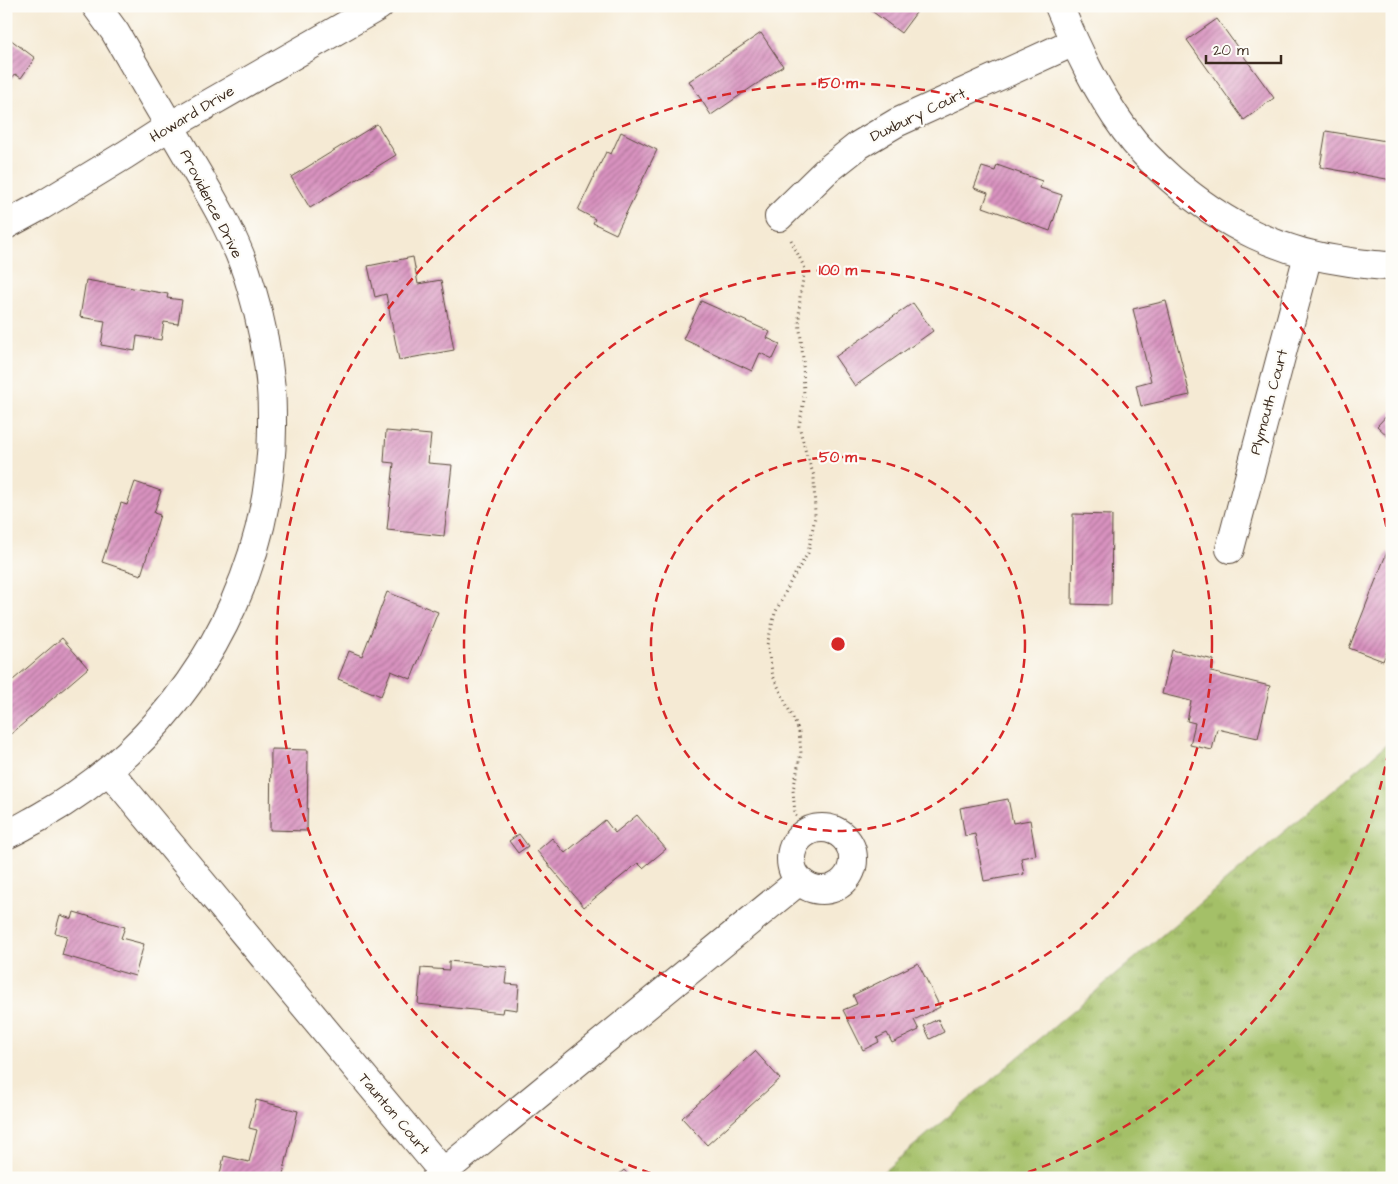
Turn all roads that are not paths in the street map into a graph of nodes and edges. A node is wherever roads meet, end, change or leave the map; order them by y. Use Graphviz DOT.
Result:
graph roads {
  1 [pos="96,6"];
  2 [pos="378,6"];
  3 [pos="1059,6"];
  4 [pos="1074,42"];
  5 [pos="170,126"];
  6 [pos="780,217"];
  7 [pos="6,225"];
  8 [pos="1308,254"];
  9 [pos="1392,266"];
  10 [pos="1230,549"];
  11 [pos="108,770"];
  12 [pos="6,835"];
  13 [pos="799,881"];
  14 [pos="439,1175"];
  1 -- 5 [label="street, Providence Drive"];
  2 -- 5 [label="street, Howard Drive"];
  3 -- 4 [label="street"];
  4 -- 6 [label="street, Duxbury Court"];
  4 -- 8 [label="street"];
  5 -- 7 [label="street, Howard Drive"];
  5 -- 11 [label="street, Providence Drive"];
  8 -- 9 [label="street"];
  8 -- 10 [label="street, Plymouth Court"];
  11 -- 12 [label="street, Providence Drive"];
  11 -- 14 [label="street, Taunton Court"];
  13 -- 13 [label="street"];
  13 -- 14 [label="street, Taunton Court"];
}
